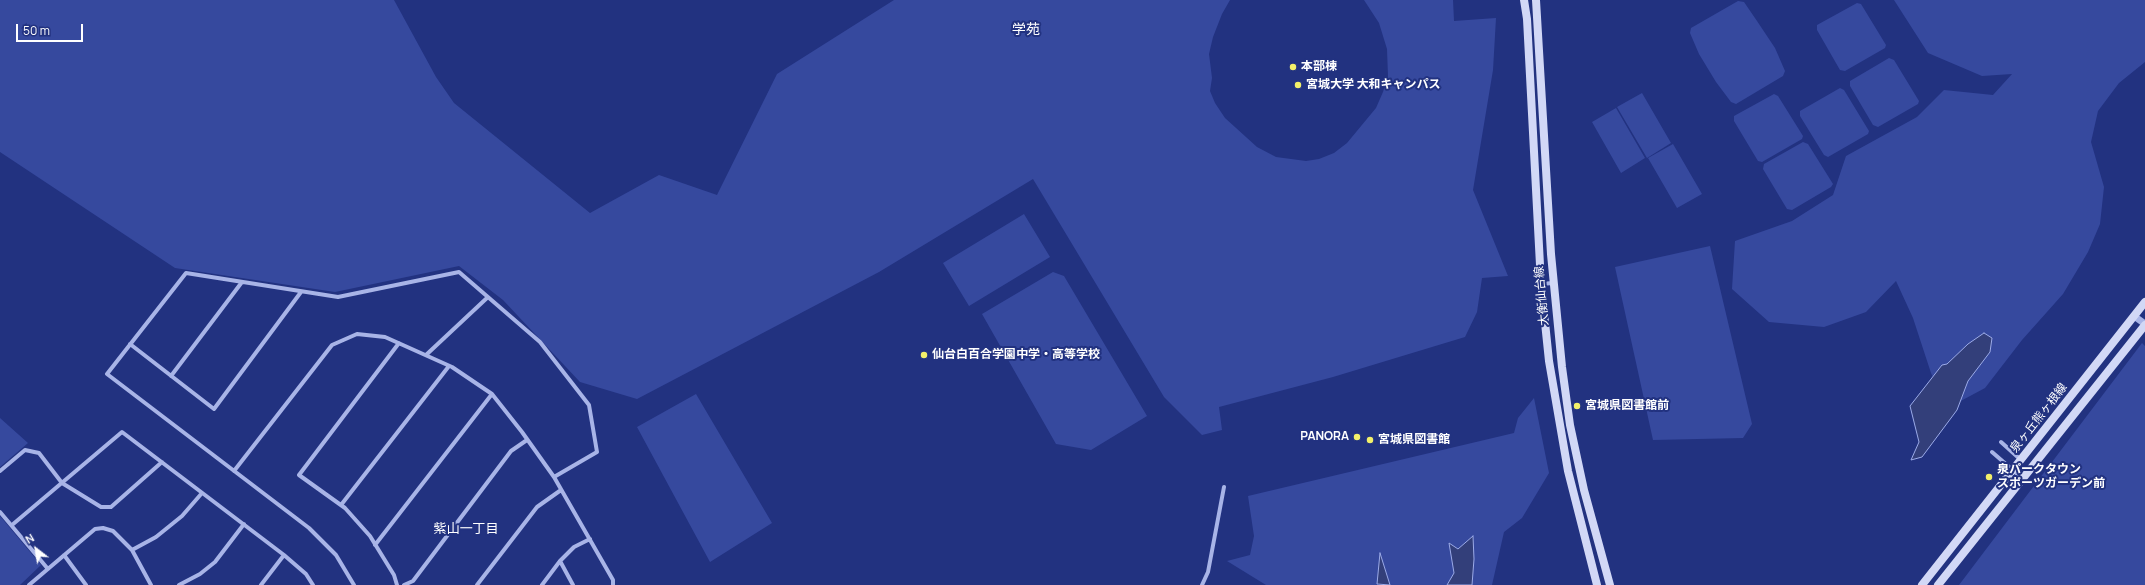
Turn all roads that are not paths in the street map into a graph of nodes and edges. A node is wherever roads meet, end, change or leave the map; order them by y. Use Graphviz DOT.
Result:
graph roads {
  1 [pos="1524,0"];
  2 [pos="1536,0"];
  3 [pos="242,282"];
  4 [pos="1553,283"];
  5 [pos="1541,284"];
  6 [pos="302,292"];
  7 [pos="488,297"];
  8 [pos="2145,302"];
  9 [pos="2134,316"];
  10 [pos="2145,324"];
  11 [pos="399,343"];
  12 [pos="130,344"];
  13 [pos="426,355"];
  14 [pos="449,366"];
  15 [pos="172,376"];
  16 [pos="492,394"];
  17 [pos="527,440"];
  18 [pos="2001,442"];
  19 [pos="1992,452"];
  20 [pos="2021,460"];
  21 [pos="162,462"];
  22 [pos="234,471"];
  23 [pos="2013,471"];
  24 [pos="0,472"];
  25 [pos="554,477"];
  26 [pos="2023,479"];
  27 [pos="62,482"];
  28 [pos="1224,487"];
  29 [pos="561,490"];
  30 [pos="202,493"];
  31 [pos="341,505"];
  32 [pos="0,512"];
  33 [pos="244,524"];
  34 [pos="12,525"];
  35 [pos="590,539"];
  36 [pos="375,545"];
  37 [pos="132,550"];
  38 [pos="64,555"];
  39 [pos="284,555"];
  40 [pos="560,561"];
  41 [pos="48,569"];
  42 [pos="28,585"];
  43 [pos="86,585"];
  44 [pos="151,585"];
  45 [pos="178,585"];
  46 [pos="261,585"];
  47 [pos="313,585"];
  48 [pos="354,585"];
  49 [pos="396,585"];
  50 [pos="404,585"];
  51 [pos="477,585"];
  52 [pos="542,585"];
  53 [pos="574,585"];
  54 [pos="613,585"];
  55 [pos="1202,585"];
  56 [pos="1597,585"];
  57 [pos="1610,585"];
  58 [pos="1922,585"];
  59 [pos="1938,585"];
  1 -- 5 [label="main road, 大衡仙台線"];
  2 -- 4 [label="main road, 大衡仙台線"];
  3 -- 6 [label="street"];
  3 -- 12 [label="street"];
  3 -- 15 [label="street"];
  4 -- 5 [label="street"];
  4 -- 57 [label="main road, 大衡仙台線"];
  5 -- 56 [label="main road, 大衡仙台線"];
  6 -- 7 [label="street"];
  6 -- 15 [label="street"];
  7 -- 13 [label="street"];
  7 -- 25 [label="street"];
  8 -- 9 [label="main road, 泉ヶ丘熊ヶ根線"];
  9 -- 10 [label="street"];
  9 -- 20 [label="main road, 泉ヶ丘熊ヶ根線"];
  10 -- 26 [label="main road, 泉ヶ丘熊ヶ根線"];
  11 -- 13 [label="street"];
  11 -- 22 [label="street"];
  11 -- 31 [label="street"];
  12 -- 15 [label="street"];
  12 -- 22 [label="street"];
  13 -- 14 [label="street"];
  14 -- 16 [label="street"];
  14 -- 31 [label="street"];
  16 -- 17 [label="street"];
  16 -- 36 [label="street"];
  17 -- 25 [label="street"];
  17 -- 50 [label="street"];
  18 -- 20 [label="street"];
  19 -- 23 [label="street"];
  20 -- 23 [label="main road, 泉ヶ丘熊ヶ根線"];
  21 -- 27 [label="street"];
  21 -- 27 [label="street"];
  21 -- 30 [label="street"];
  22 -- 48 [label="street"];
  23 -- 26 [label="street"];
  23 -- 58 [label="main road, 泉ヶ丘熊ヶ根線"];
  24 -- 27 [label="street"];
  25 -- 29 [label="street"];
  26 -- 59 [label="main road, 泉ヶ丘熊ヶ根線"];
  27 -- 34 [label="street"];
  28 -- 55 [label="street"];
  29 -- 35 [label="street"];
  29 -- 51 [label="street"];
  30 -- 33 [label="street"];
  30 -- 37 [label="street"];
  31 -- 36 [label="street"];
  32 -- 34 [label="street"];
  33 -- 39 [label="street"];
  33 -- 45 [label="street"];
  34 -- 41 [label="street"];
  35 -- 40 [label="street"];
  35 -- 54 [label="street"];
  36 -- 49 [label="street"];
  37 -- 38 [label="street"];
  37 -- 44 [label="street"];
  38 -- 41 [label="street"];
  38 -- 43 [label="street"];
  39 -- 46 [label="street"];
  39 -- 47 [label="street"];
  40 -- 52 [label="street"];
  40 -- 53 [label="street"];
  41 -- 42 [label="street"];
}
